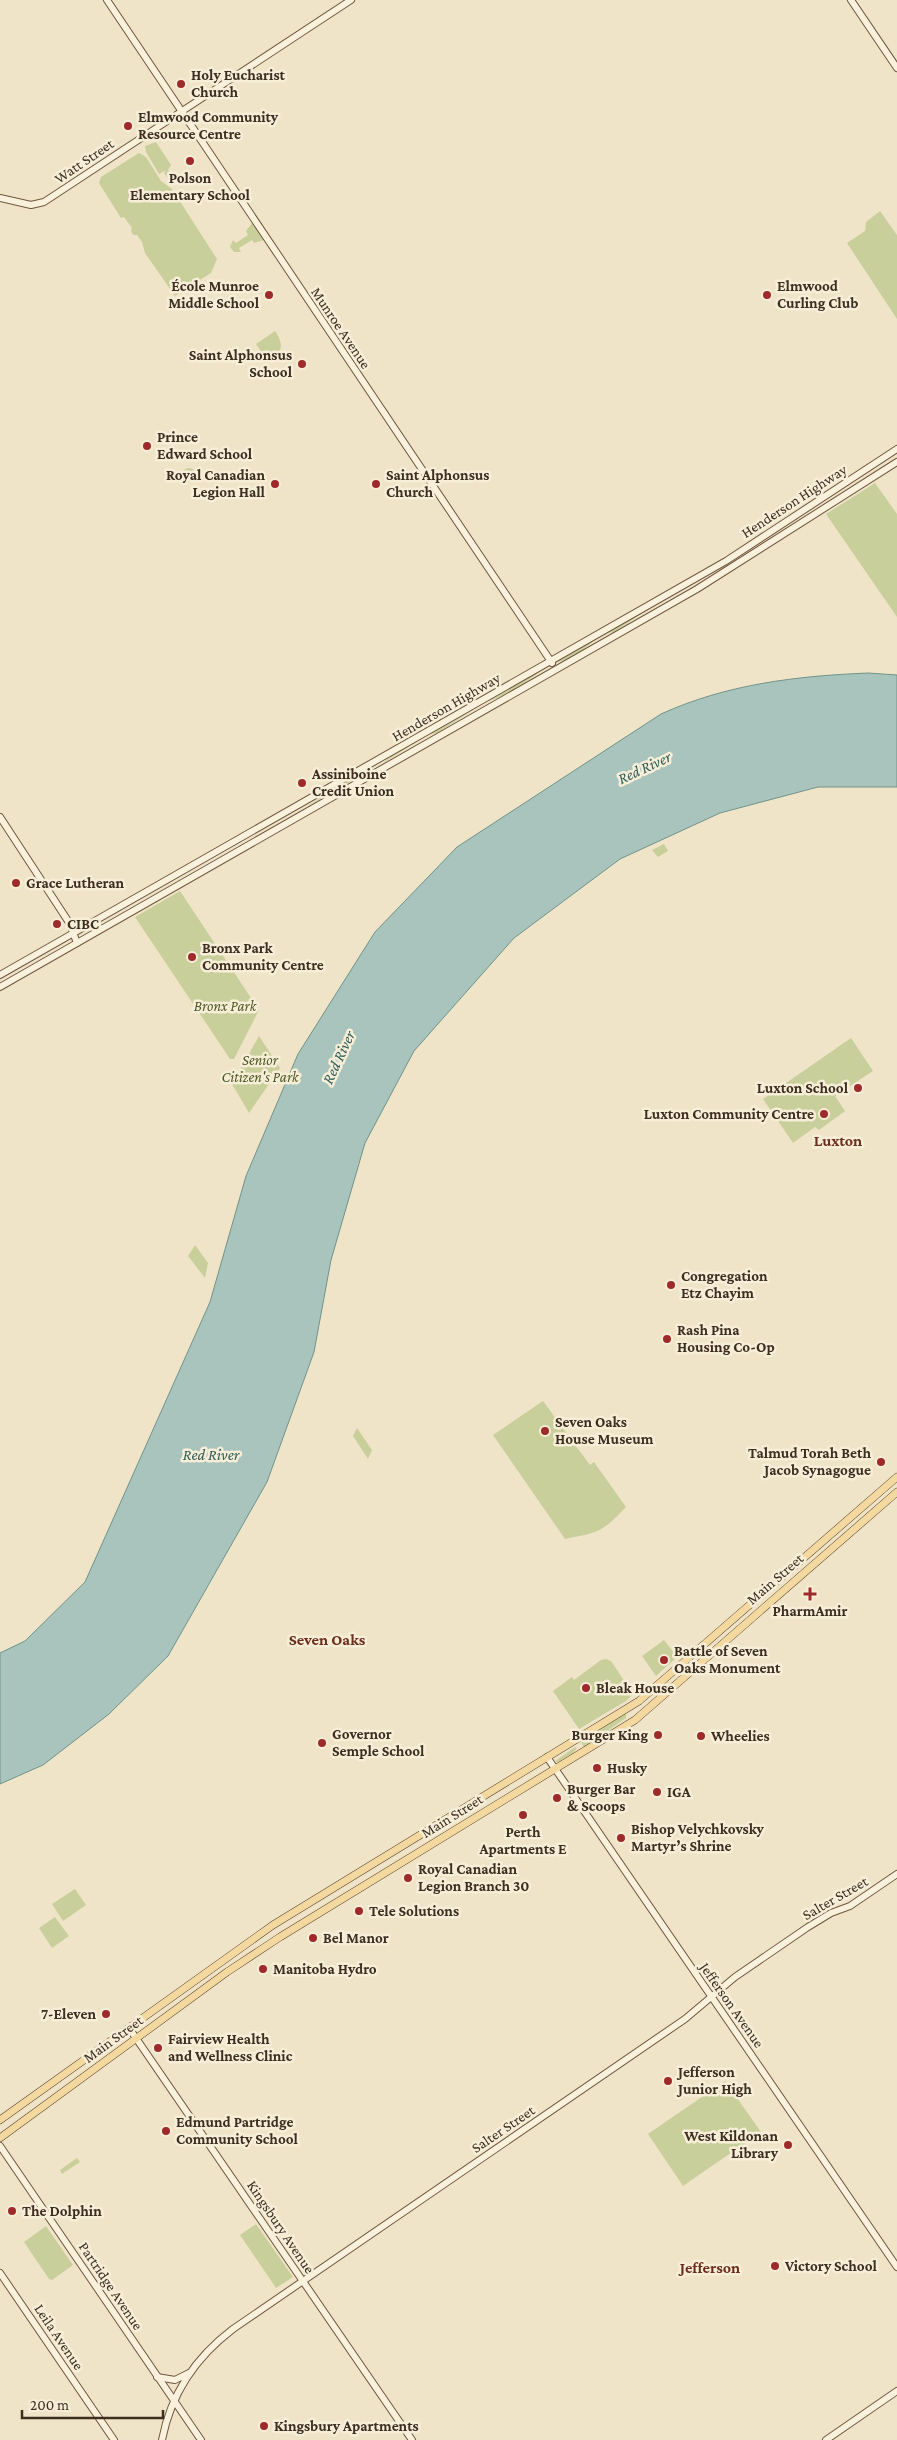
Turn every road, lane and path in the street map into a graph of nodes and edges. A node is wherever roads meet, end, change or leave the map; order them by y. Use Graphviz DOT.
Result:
graph roads {
  1 [pos="107,0"];
  2 [pos="350,0"];
  3 [pos="852,0"];
  4 [pos="897,68"];
  5 [pos="182,111"];
  6 [pos="0,198"];
  7 [pos="897,449"];
  8 [pos="897,462"];
  9 [pos="550,661"];
  10 [pos="557,668"];
  11 [pos="374,762"];
  12 [pos="379,770"];
  13 [pos="0,817"];
  14 [pos="75,933"];
  15 [pos="77,943"];
  16 [pos="0,975"];
  17 [pos="0,987"];
  18 [pos="897,1477"];
  19 [pos="897,1492"];
  20 [pos="625,1710"];
  21 [pos="625,1726"];
  22 [pos="547,1758"];
  23 [pos="555,1769"];
  24 [pos="439,1824"];
  25 [pos="420,1835"];
  26 [pos="438,1841"];
  27 [pos="419,1853"];
  28 [pos="897,1874"];
  29 [pos="712,1998"];
  30 [pos="129,2028"];
  31 [pos="136,2039"];
  32 [pos="0,2120"];
  33 [pos="0,2138"];
  34 [pos="0,2146"];
  35 [pos="897,2267"];
  36 [pos="0,2273"];
  37 [pos="303,2281"];
  38 [pos="190,2372"];
  39 [pos="157,2376"];
  40 [pos="897,2391"];
  41 [pos="174,2401"];
  42 [pos="114,2440"];
  43 [pos="162,2440"];
  44 [pos="201,2440"];
  45 [pos="412,2440"];
  46 [pos="826,2440"];
  1 -- 5 [label="main road, Munroe Avenue"];
  2 -- 5 [label="main road, Watt Street"];
  3 -- 4 [label="main road"];
  5 -- 6 [label="main road, Watt Street"];
  5 -- 9 [label="main road, Munroe Avenue"];
  7 -- 9 [label="main road, Henderson Highway"];
  8 -- 10 [label="main road, Henderson Highway"];
  9 -- 10 [label="main road, Munroe Avenue"];
  9 -- 11 [label="main road, Henderson Highway"];
  10 -- 12 [label="main road, Henderson Highway"];
  11 -- 12 [label="main road"];
  11 -- 14 [label="main road, Henderson Highway"];
  12 -- 15 [label="main road, Henderson Highway"];
  13 -- 14 [label="main road"];
  14 -- 15 [label="main road"];
  14 -- 16 [label="main road, Henderson Highway"];
  15 -- 17 [label="main road, Henderson Highway"];
  18 -- 20 [label="main road, Main Street"];
  19 -- 21 [label="main road, Main Street"];
  20 -- 21 [label="main road"];
  20 -- 22 [label="main road, Main Street"];
  21 -- 23 [label="main road, Main Street"];
  22 -- 23 [label="main road, Jefferson Avenue"];
  22 -- 24 [label="main road, Main Street"];
  23 -- 26 [label="main road, Main Street"];
  23 -- 29 [label="main road, Jefferson Avenue"];
  24 -- 25 [label="main road, Main Street"];
  24 -- 26 [label="main road"];
  25 -- 27 [label="main road"];
  25 -- 30 [label="main road, Main Street"];
  26 -- 27 [label="main road, Main Street"];
  27 -- 31 [label="main road, Main Street"];
  28 -- 29 [label="main road, Salter Street"];
  29 -- 35 [label="main road, Jefferson Avenue"];
  29 -- 37 [label="main road, Salter Street"];
  30 -- 31 [label="main road, Kingsbury Avenue"];
  30 -- 32 [label="main road, Main Street"];
  31 -- 33 [label="main road, Main Street"];
  31 -- 37 [label="main road, Kingsbury Avenue"];
  34 -- 39 [label="main road, Partridge Avenue"];
  36 -- 42 [label="main road, Leila Avenue"];
  37 -- 38 [label="main road, Salter Street"];
  37 -- 45 [label="main road, Kingsbury Avenue"];
  38 -- 39 [label="main road"];
  38 -- 41 [label="main road, Salter Street"];
  39 -- 41 [label="main road, Partridge Avenue"];
  40 -- 46 [label="main road"];
  41 -- 43 [label="main road, Salter Street"];
  41 -- 44 [label="main road, Partridge Avenue"];
}
